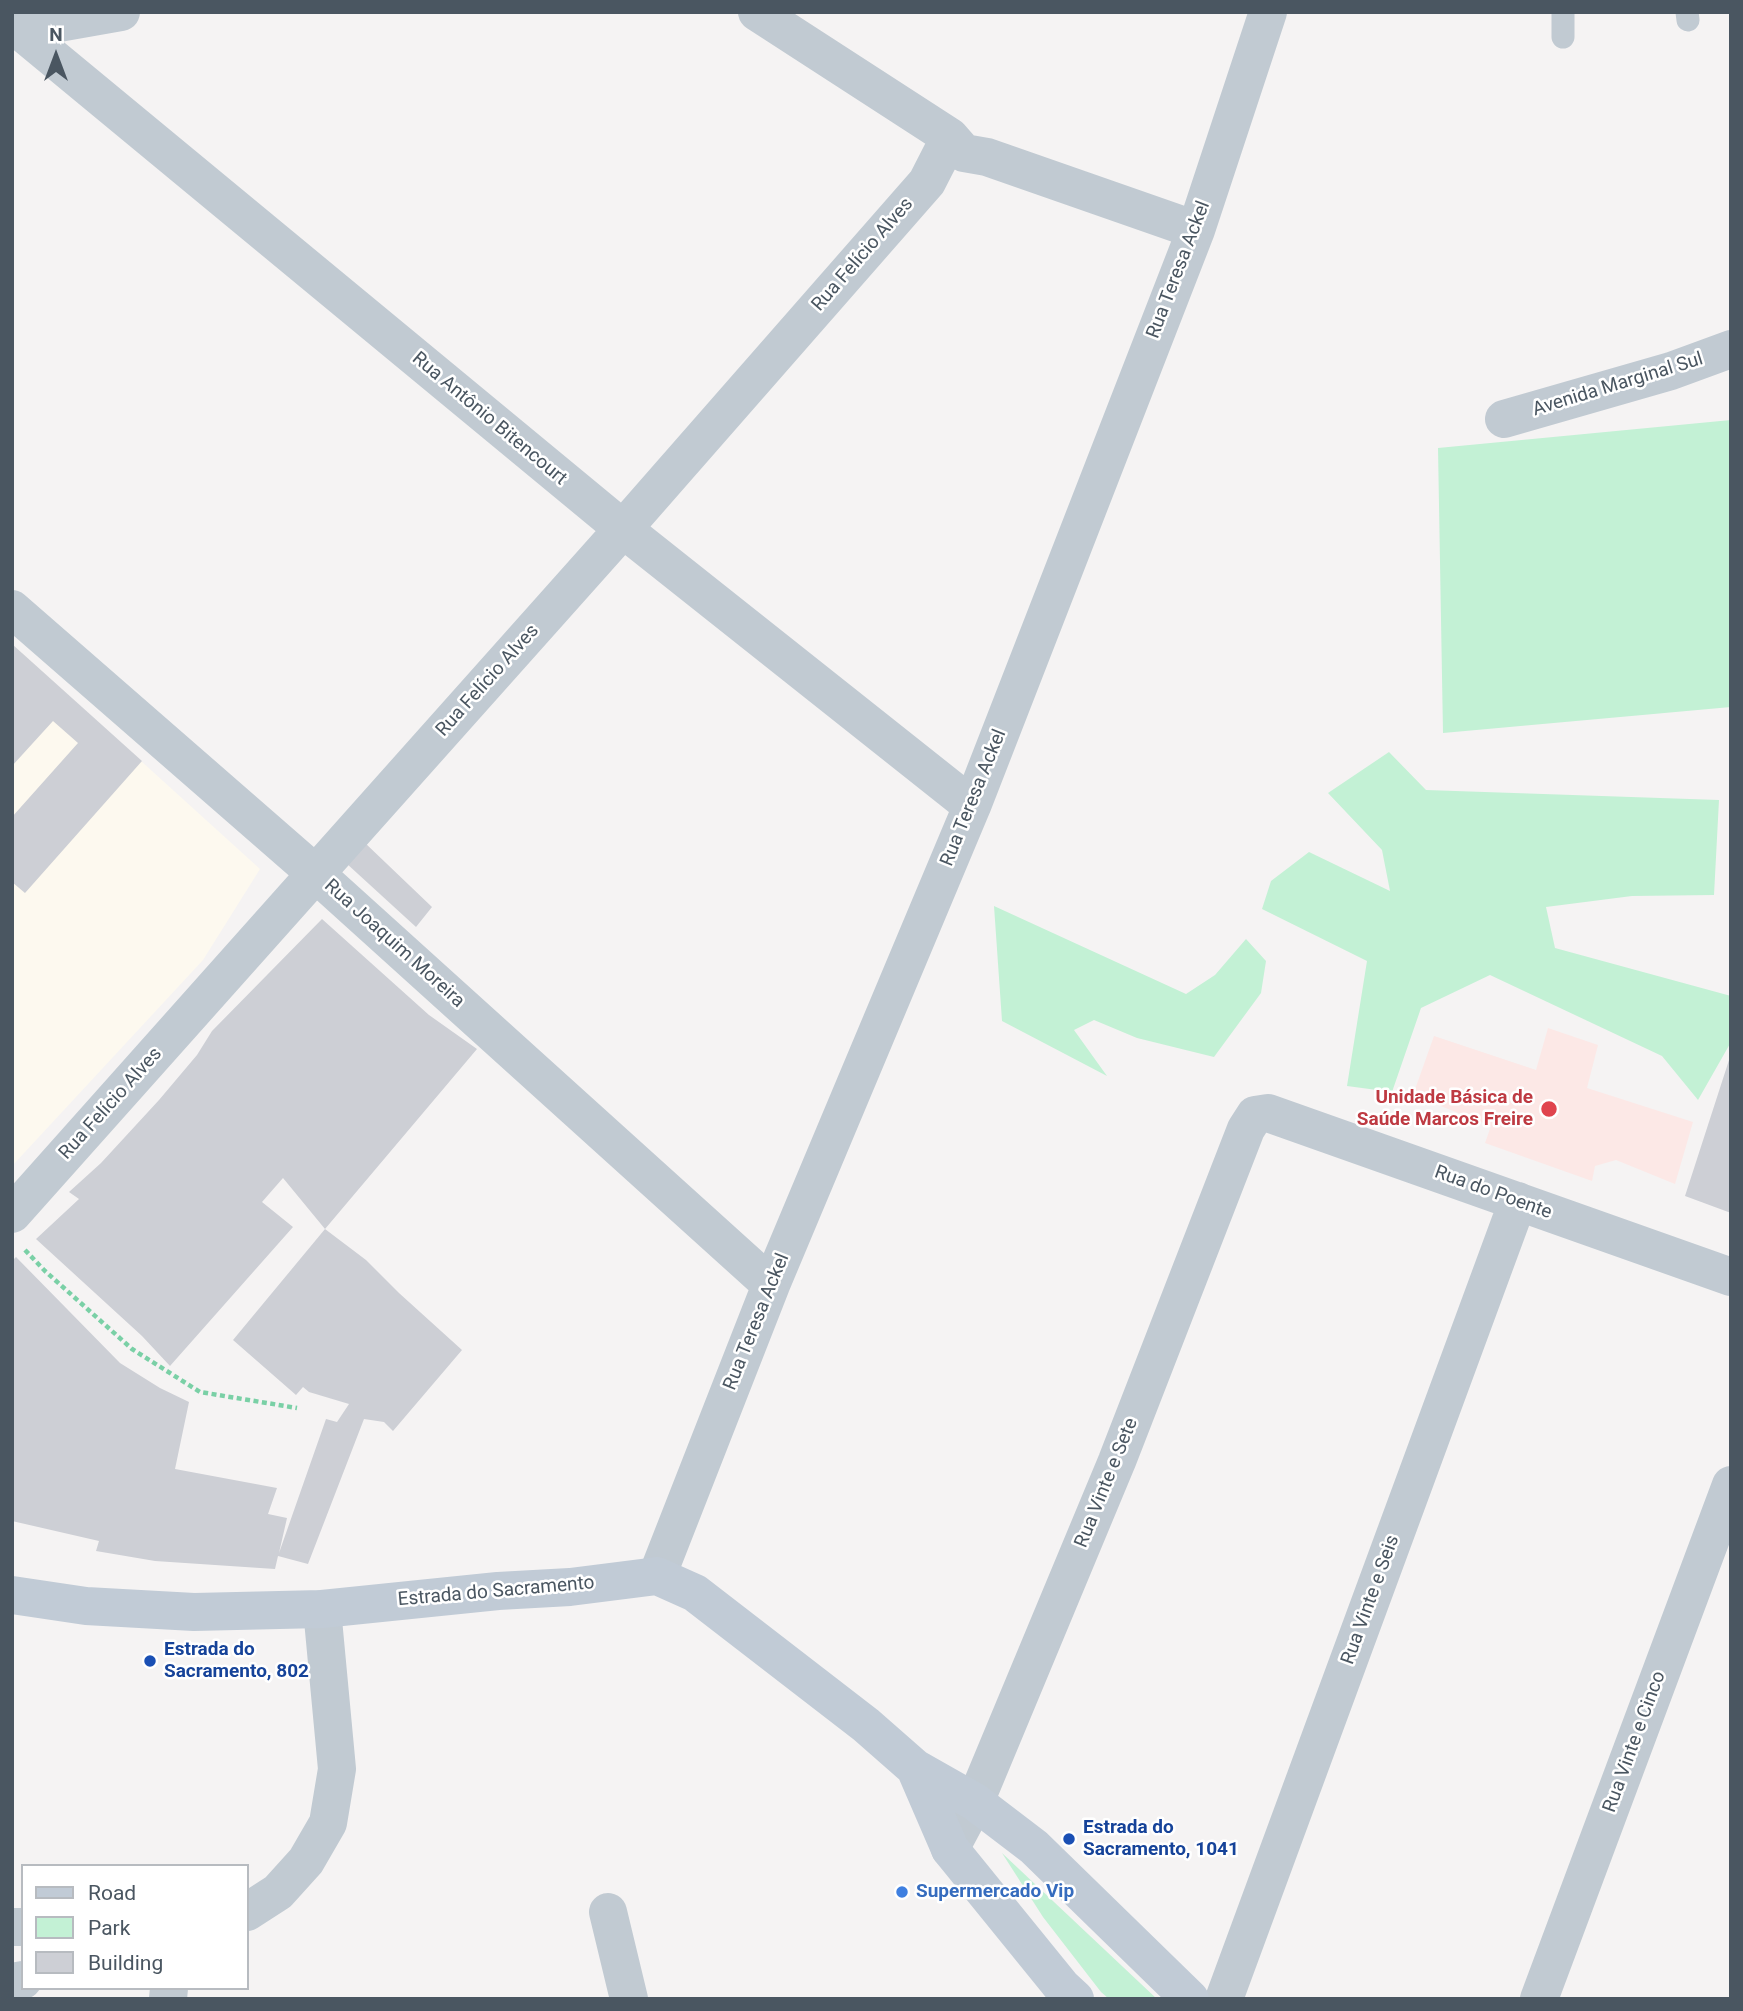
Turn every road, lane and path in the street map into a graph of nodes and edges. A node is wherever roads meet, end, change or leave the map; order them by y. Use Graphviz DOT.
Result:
graph roads {
  1 [pos="121,12"];
  2 [pos="757,12"];
  3 [pos="1268,12"];
  4 [pos="1563,12"];
  5 [pos="16,27"];
  6 [pos="1563,37"];
  7 [pos="950,137"];
  8 [pos="1196,230"];
  9 [pos="1731,349"];
  10 [pos="1504,419"];
  11 [pos="623,529"];
  12 [pos="12,609"];
  13 [pos="972,806"];
  14 [pos="316,874"];
  15 [pos="1255,1115"];
  16 [pos="1518,1201"];
  17 [pos="16,1230"];
  18 [pos="1731,1277"];
  19 [pos="771,1284"];
  20 [pos="297,1408"];
  21 [pos="1731,1485"];
  22 [pos="657,1576"];
  23 [pos="12,1595"];
  24 [pos="322,1609"];
  25 [pos="915,1768"];
  26 [pos="975,1802"];
  27 [pos="950,1849"];
  28 [pos="248,1911"];
  29 [pos="608,1912"];
  30 [pos="629,1999"];
  31 [pos="1075,1999"];
  32 [pos="1190,1999"];
  33 [pos="1224,1999"];
  34 [pos="1539,1999"];
  1 -- 5 [label="street"];
  2 -- 7 [label="street"];
  3 -- 8 [label="street, Rua Teresa Ackel"];
  4 -- 6 [label="lane"];
  5 -- 11 [label="street, Rua Antônio Bitencourt"];
  7 -- 8 [label="street"];
  7 -- 11 [label="street, Rua Felício Alves"];
  8 -- 13 [label="street, Rua Teresa Ackel"];
  9 -- 10 [label="street, Avenida Marginal Sul"];
  11 -- 13 [label="street, Rua Antônio Bitencourt"];
  11 -- 14 [label="street, Rua Felício Alves"];
  12 -- 14 [label="street, Rua Joaquim Moreira"];
  13 -- 19 [label="street, Rua Teresa Ackel"];
  14 -- 17 [label="street, Rua Felício Alves"];
  14 -- 19 [label="street, Rua Joaquim Moreira"];
  15 -- 16 [label="street, Rua do Poente"];
  15 -- 26 [label="street, Rua Vinte e Sete"];
  16 -- 18 [label="street, Rua do Poente"];
  16 -- 33 [label="street, Rua Vinte e Seis"];
  17 -- 20 [label="path"];
  19 -- 22 [label="street, Rua Teresa Ackel"];
  21 -- 34 [label="street, Rua Vinte e Cinco"];
  22 -- 24 [label="street, Estrada do Sacramento"];
  22 -- 25 [label="street"];
  23 -- 24 [label="street, Estrada do Sacramento"];
  24 -- 28 [label="street"];
  25 -- 26 [label="street"];
  25 -- 27 [label="street"];
  26 -- 27 [label="street, Rua Vinte e Sete"];
  26 -- 32 [label="street"];
  27 -- 31 [label="street"];
  29 -- 30 [label="street"];
}
